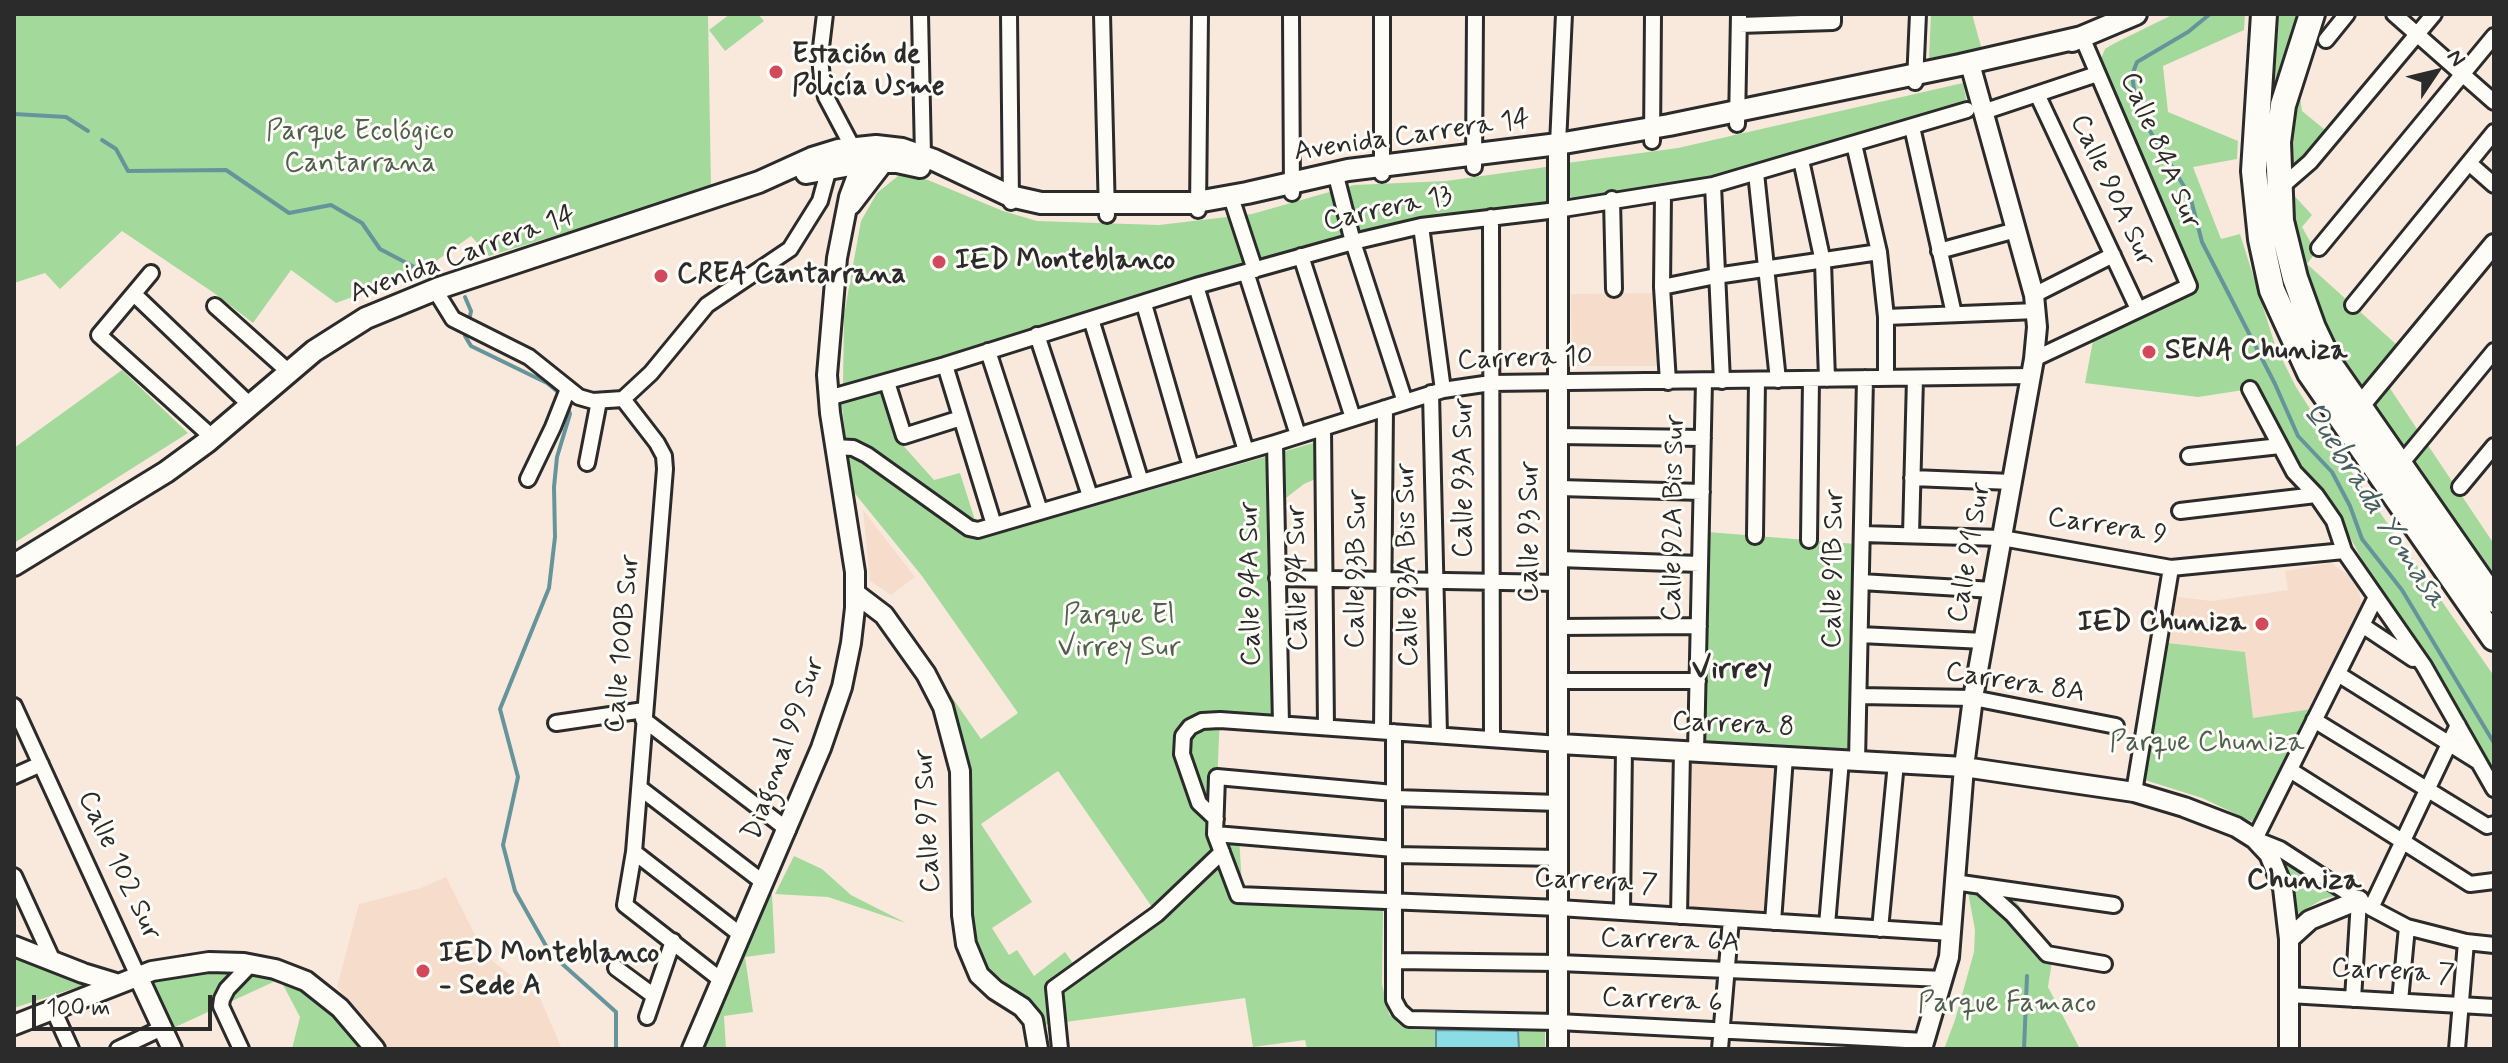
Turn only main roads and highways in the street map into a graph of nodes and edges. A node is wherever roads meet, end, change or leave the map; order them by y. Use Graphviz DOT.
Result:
graph roads {
  1 [pos="2136,14"];
  2 [pos="2264,14"];
  3 [pos="2312,14"];
  4 [pos="2082,37"];
  5 [pos="1915,79"];
  6 [pos="861,152"];
  7 [pos="889,154"];
  8 [pos="759,182"];
  9 [pos="1011,201"];
  10 [pos="14,565"];
  11 [pos="2494,600"];
  12 [pos="2494,638"];
  1 -- 4 [label="main road, Avenida Carrera 14"];
  2 -- 12 [label="highway"];
  3 -- 11 [label="highway"];
  4 -- 5 [label="main road, Avenida Carrera 14"];
  4 -- 5 [label="main road, Avenida Carrera 14"];
  5 -- 9 [label="main road, Avenida Carrera 14"];
  6 -- 7 [label="main road, Avenida Carrera 14"];
  6 -- 8 [label="main road, Avenida Carrera 14"];
  6 -- 8 [label="main road, Avenida Carrera 14"];
  7 -- 9 [label="main road, Avenida Carrera 14"];
  7 -- 9 [label="main road, Avenida Carrera 14"];
  8 -- 10 [label="main road, Avenida Carrera 14"];
}
